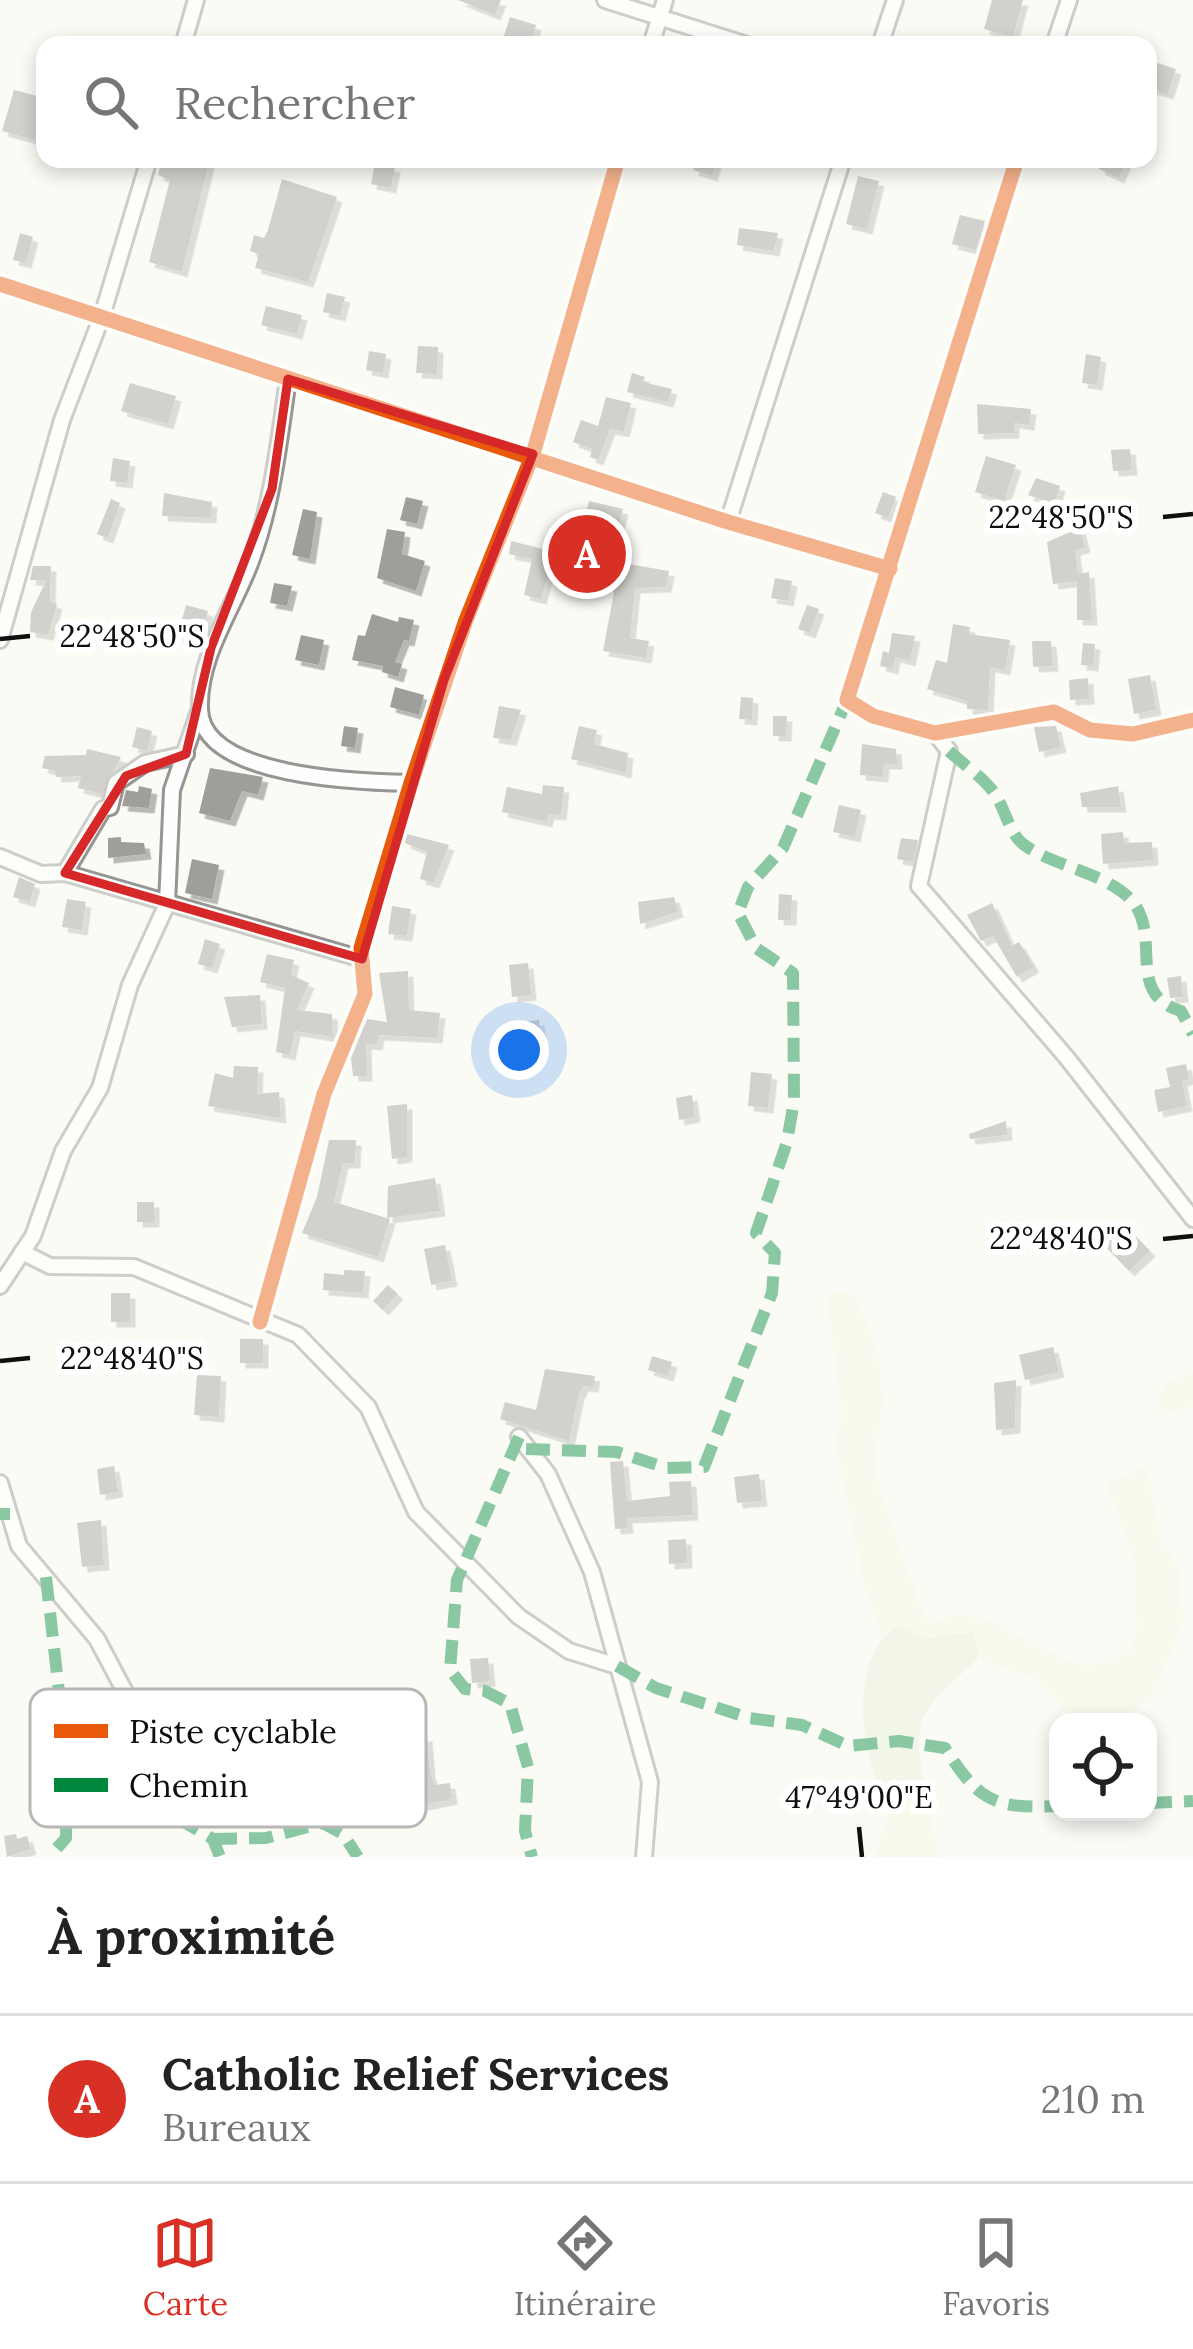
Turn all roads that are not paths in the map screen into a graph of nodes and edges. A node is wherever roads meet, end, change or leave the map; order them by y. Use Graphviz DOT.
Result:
graph roads {
  1 [pos="196,0"];
  2 [pos="605,0"];
  3 [pos="665,0"];
  4 [pos="895,0"];
  5 [pos="1070,0"];
  6 [pos="660,17"];
  7 [pos="186,36"];
  8 [pos="654,36"];
  9 [pos="719,36"];
  10 [pos="883,36"];
  11 [pos="1057,36"];
  12 [pos="146,168"];
  13 [pos="615,168"];
  14 [pos="840,168"];
  15 [pos="1013,168"];
  16 [pos="0,284"];
  17 [pos="102,316"];
  18 [pos="288,379"];
  19 [pos="532,454"];
  20 [pos="728,522"];
  21 [pos="890,569"];
  22 [pos="0,640"];
  23 [pos="199,711"];
  24 [pos="1193,720"];
  25 [pos="934,734"];
  26 [pos="186,754"];
  27 [pos="411,783"];
  28 [pos="0,857"];
  29 [pos="65,874"];
  30 [pos="167,904"];
  31 [pos="362,958"];
  32 [pos="1193,1220"];
  33 [pos="22,1252"];
  34 [pos="0,1286"];
  35 [pos="260,1322"];
  36 [pos="519,1437"];
  37 [pos="0,1483"];
  38 [pos="617,1666"];
  39 [pos="124,1689"];
  40 [pos="644,1857"];
  1 -- 7 [label="street"];
  2 -- 6 [label="street"];
  3 -- 6 [label="street"];
  4 -- 10 [label="street"];
  5 -- 11 [label="street"];
  6 -- 8 [label="street"];
  6 -- 9 [label="street"];
  12 -- 17 [label="street"];
  13 -- 19 [label="street"];
  14 -- 20 [label="street"];
  15 -- 21 [label="street"];
  16 -- 17 [label="street"];
  17 -- 18 [label="street"];
  17 -- 22 [label="street"];
  18 -- 19 [label="street"];
  18 -- 23 [label="street"];
  19 -- 20 [label="street"];
  19 -- 27 [label="street"];
  20 -- 21 [label="street"];
  21 -- 25 [label="street"];
  23 -- 26 [label="street"];
  23 -- 27 [label="street"];
  24 -- 25 [label="street"];
  25 -- 32 [label="street"];
  26 -- 29 [label="street"];
  26 -- 30 [label="street"];
  27 -- 31 [label="street"];
  28 -- 29 [label="street"];
  29 -- 30 [label="street"];
  30 -- 31 [label="street"];
  30 -- 33 [label="street"];
  31 -- 35 [label="street"];
  33 -- 34 [label="street"];
  33 -- 35 [label="street"];
  35 -- 38 [label="street"];
  36 -- 38 [label="street"];
  37 -- 39 [label="street"];
  38 -- 40 [label="street"];
}
